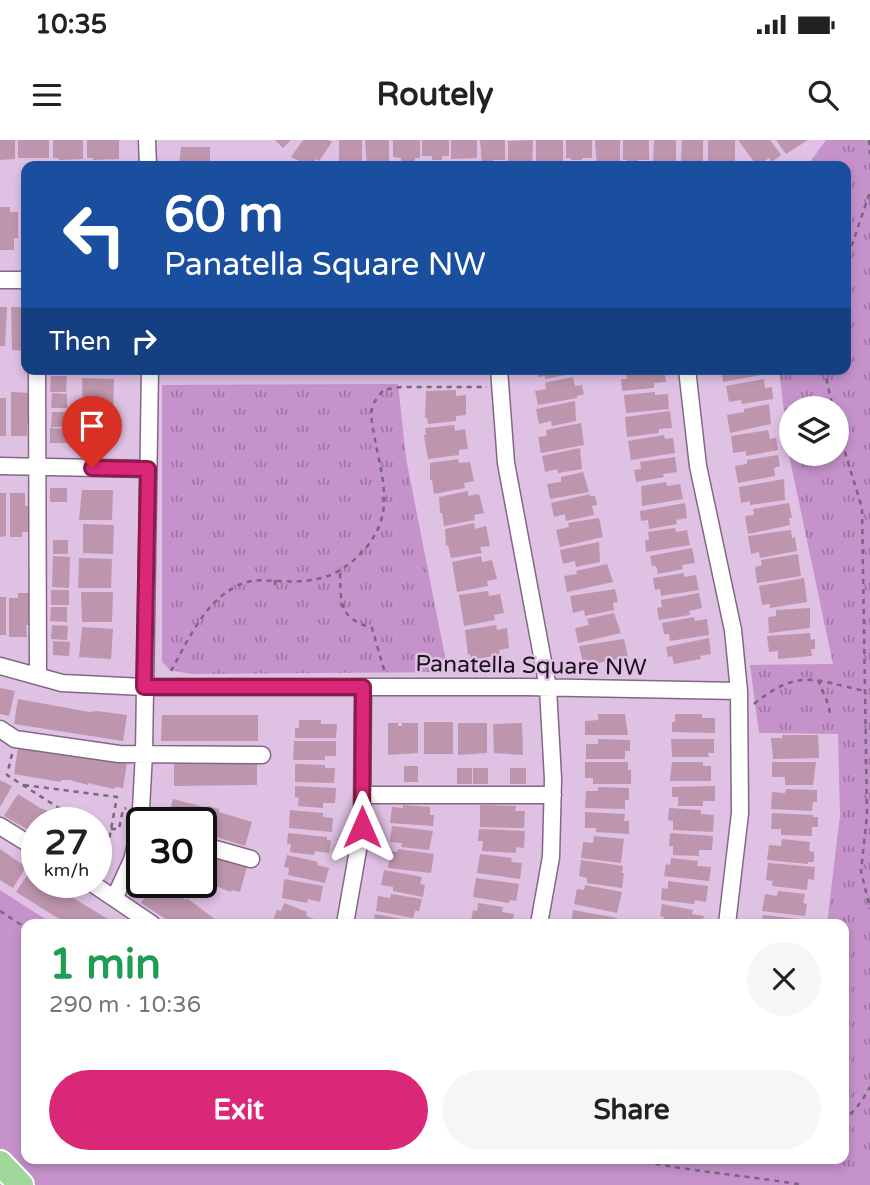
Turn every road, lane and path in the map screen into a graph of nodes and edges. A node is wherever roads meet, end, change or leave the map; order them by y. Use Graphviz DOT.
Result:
graph roads {
  1 [pos="147,140"];
  2 [pos="869,140"];
  3 [pos="870,154"];
  4 [pos="148,161"];
  5 [pos="870,192"];
  6 [pos="851,247"];
  7 [pos="0,280"];
  8 [pos="21,280"];
  9 [pos="37,375"];
  10 [pos="150,375"];
  11 [pos="499,375"];
  12 [pos="688,375"];
  13 [pos="825,375"];
  14 [pos="499,388"];
  15 [pos="830,396"];
  16 [pos="0,466"];
  17 [pos="849,466"];
  18 [pos="37,467"];
  19 [pos="148,469"];
  20 [pos="340,571"];
  21 [pos="275,580"];
  22 [pos="275,589"];
  23 [pos="0,666"];
  24 [pos="171,671"];
  25 [pos="386,673"];
  26 [pos="38,676"];
  27 [pos="818,680"];
  28 [pos="144,687"];
  29 [pos="363,687"];
  30 [pos="548,688"];
  31 [pos="739,691"];
  32 [pos="865,691"];
  33 [pos="751,706"];
  34 [pos="830,717"];
  35 [pos="0,729"];
  36 [pos="12,752"];
  37 [pos="144,753"];
  38 [pos="262,755"];
  39 [pos="24,785"];
  40 [pos="363,795"];
  41 [pos="553,795"];
  42 [pos="58,807"];
  43 [pos="142,807"];
  44 [pos="126,808"];
  45 [pos="112,824"];
  46 [pos="0,826"];
  47 [pos="112,829"];
  48 [pos="21,839"];
  49 [pos="217,849"];
  50 [pos="251,859"];
  51 [pos="126,873"];
  52 [pos="112,895"];
  53 [pos="115,897"];
  54 [pos="870,909"];
  55 [pos="0,911"];
  56 [pos="145,919"];
  57 [pos="346,919"];
  58 [pos="540,919"];
  59 [pos="728,919"];
  60 [pos="21,925"];
  61 [pos="870,1087"];
  62 [pos="849,1116"];
  63 [pos="0,1163"];
  64 [pos="652,1164"];
  65 [pos="21,1185"];
  66 [pos="803,1185"];
  1 -- 4 [label="street"];
  2 -- 3 [label="path"];
  5 -- 6 [label="path"];
  7 -- 8 [label="street"];
  9 -- 18 [label="street"];
  10 -- 19 [label="street"];
  11 -- 14 [label="street"];
  12 -- 31 [label="street"];
  13 -- 15 [label="path"];
  14 -- 20 [label="path"];
  14 -- 30 [label="street"];
  16 -- 18 [label="street"];
  17 -- 32 [label="path"];
  18 -- 19 [label="street"];
  18 -- 26 [label="street"];
  19 -- 28 [label="street"];
  20 -- 21 [label="path"];
  20 -- 25 [label="path"];
  21 -- 22 [label="path"];
  21 -- 24 [label="path"];
  23 -- 26 [label="street, Panatella Square NW"];
  26 -- 28 [label="street, Panatella Square NW"];
  27 -- 32 [label="path"];
  27 -- 33 [label="path"];
  27 -- 34 [label="path"];
  28 -- 29 [label="street, Panatella Square NW"];
  28 -- 37 [label="street"];
  29 -- 30 [label="street, Panatella Square NW"];
  29 -- 40 [label="street"];
  30 -- 31 [label="street, Panatella Square NW"];
  30 -- 41 [label="street"];
  31 -- 59 [label="street"];
  32 -- 54 [label="path"];
  35 -- 37 [label="street"];
  36 -- 39 [label="path"];
  37 -- 38 [label="street"];
  37 -- 43 [label="street"];
  39 -- 42 [label="path"];
  39 -- 45 [label="path"];
  40 -- 41 [label="street"];
  40 -- 57 [label="street"];
  41 -- 58 [label="street"];
  44 -- 47 [label="path"];
  46 -- 48 [label="street"];
  49 -- 50 [label="street"];
  51 -- 53 [label="street"];
  52 -- 53 [label="street"];
  53 -- 56 [label="street"];
  55 -- 60 [label="path"];
  61 -- 62 [label="path"];
  63 -- 65 [label="highway"];
  64 -- 66 [label="path"];
}
